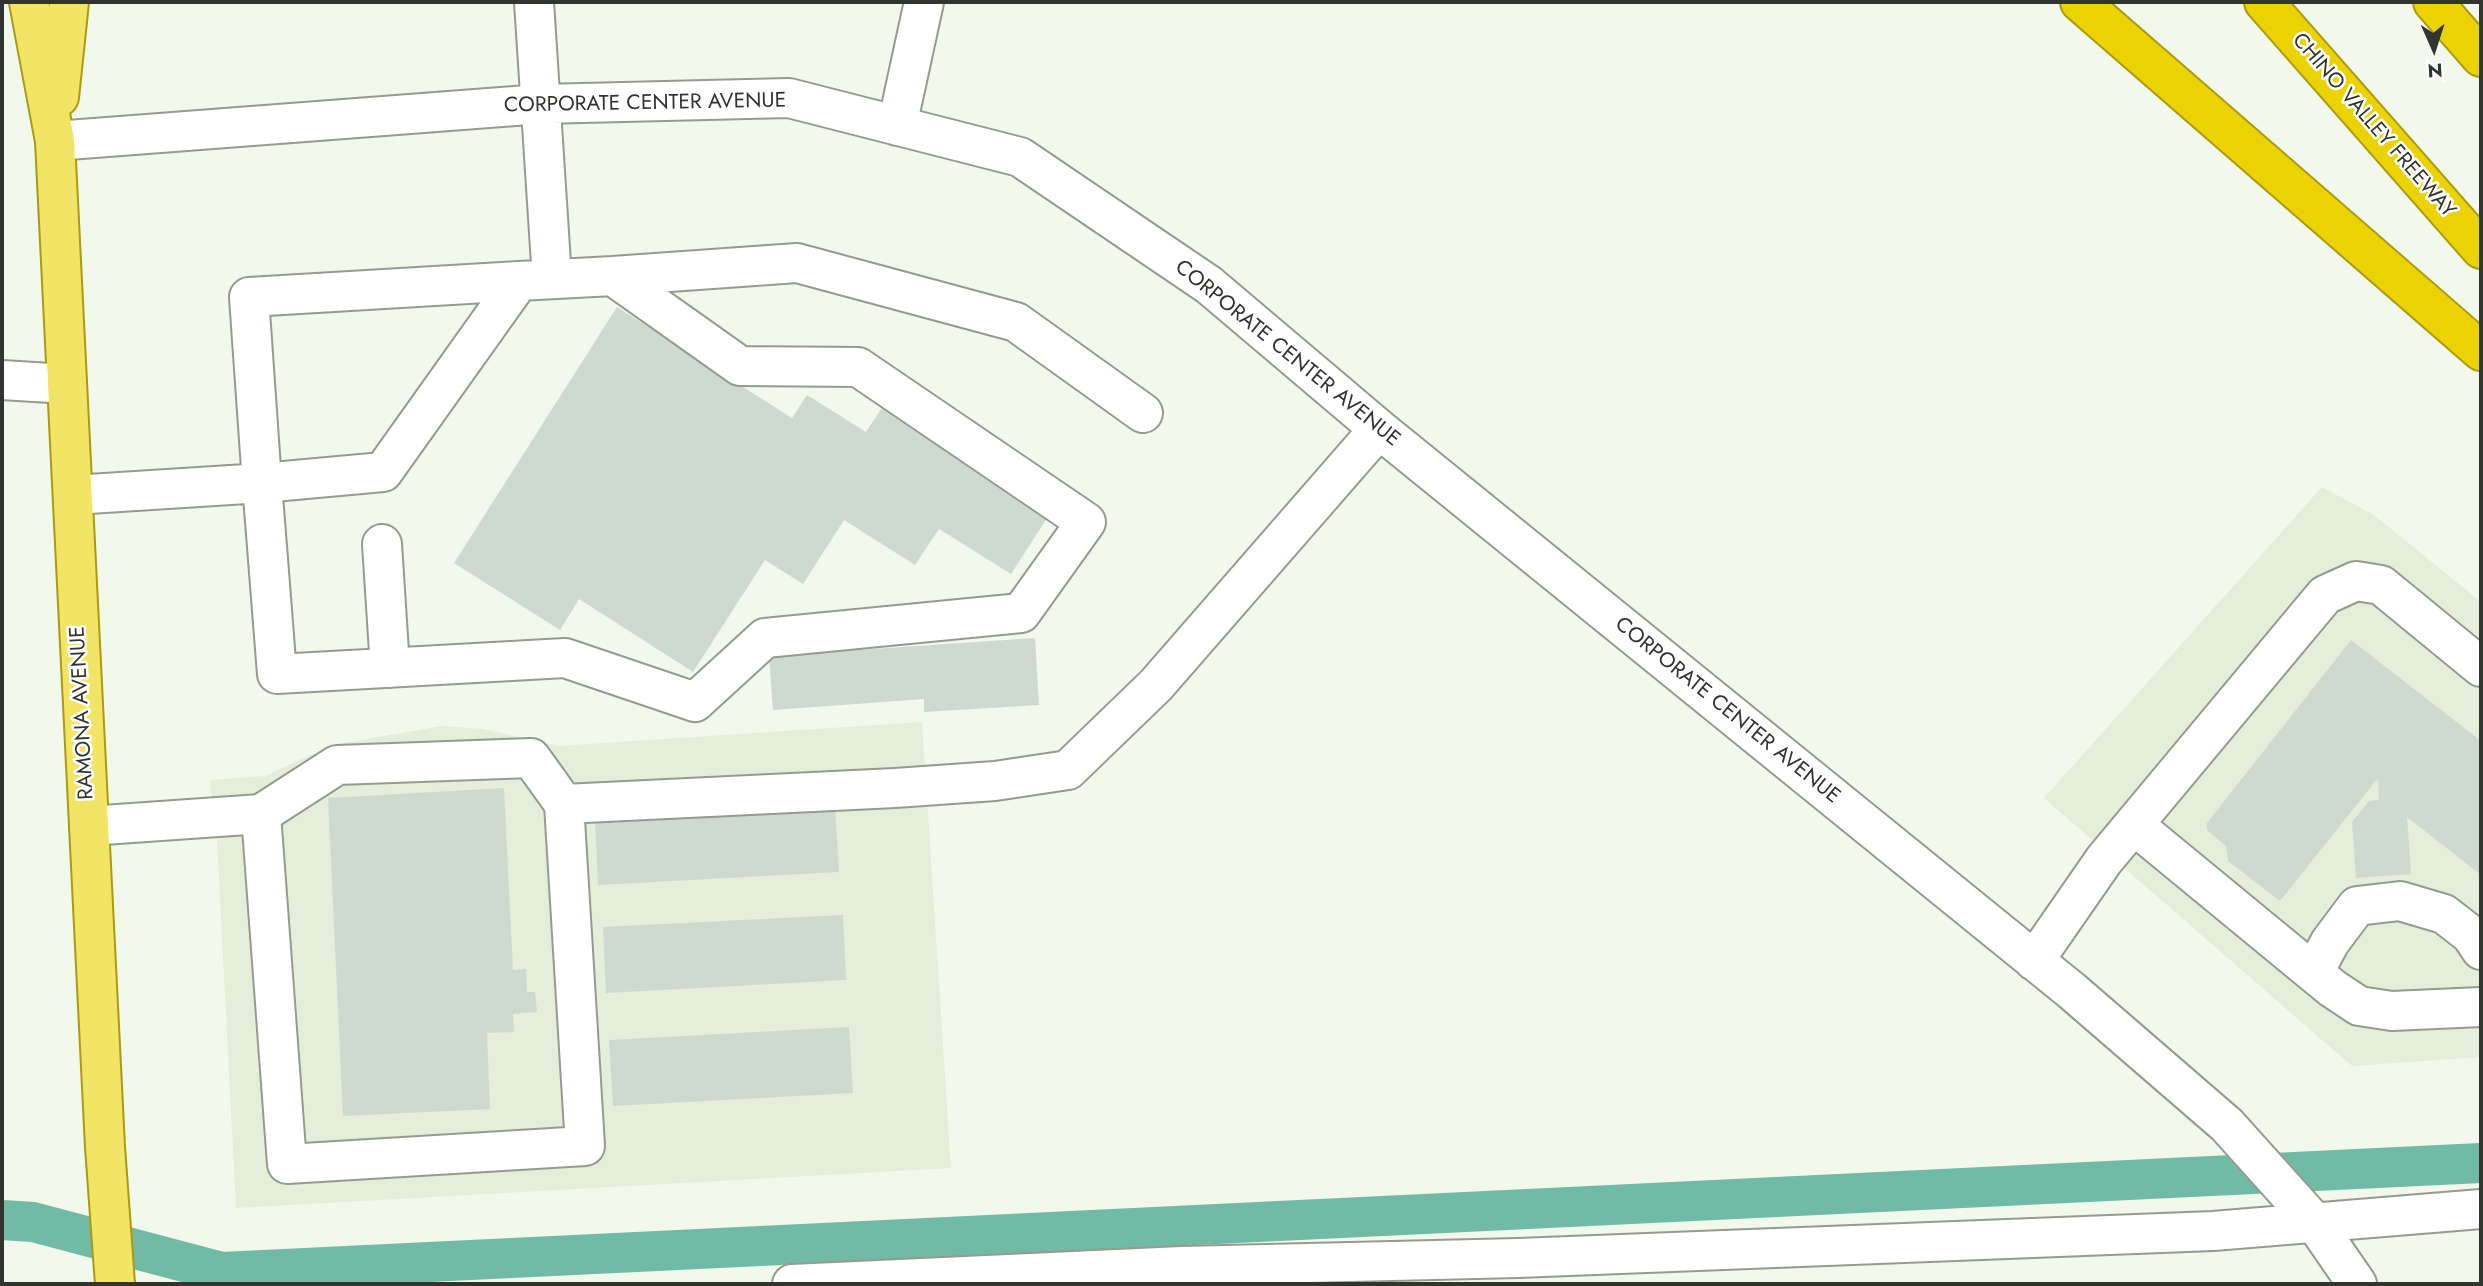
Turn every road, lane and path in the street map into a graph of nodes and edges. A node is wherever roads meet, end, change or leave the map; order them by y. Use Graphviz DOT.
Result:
graph roads {
  1 [pos="29,2"];
  2 [pos="69,2"];
  3 [pos="534,2"];
  4 [pos="924,2"];
  5 [pos="2080,2"];
  6 [pos="2264,2"];
  7 [pos="2433,2"];
  8 [pos="2481,57"];
  9 [pos="541,104"];
  10 [pos="897,126"];
  11 [pos="55,141"];
  12 [pos="2481,249"];
  13 [pos="612,276"];
  14 [pos="536,280"];
  15 [pos="2481,351"];
  16 [pos="2,380"];
  17 [pos="67,384"];
  18 [pos="1143,413"];
  19 [pos="1379,429"];
  20 [pos="262,483"];
  21 [pos="73,495"];
  22 [pos="382,544"];
  23 [pos="2481,667"];
  24 [pos="390,668"];
  25 [pos="564,804"];
  26 [pos="261,814"];
  27 [pos="2134,825"];
  28 [pos="89,826"];
  29 [pos="2481,950"];
  30 [pos="2034,961"];
  31 [pos="2314,972"];
  32 [pos="2480,1001"];
  33 [pos="2481,1209"];
  34 [pos="2315,1223"];
  35 [pos="116,1284"];
  36 [pos="792,1284"];
  37 [pos="2357,1284"];
  1 -- 11 [label="main road, RAMONA AVENUE"];
  2 -- 11 [label="main road, RAMONA AVENUE"];
  3 -- 9 [label="street"];
  4 -- 10 [label="street"];
  5 -- 15 [label="highway"];
  6 -- 12 [label="highway, CHINO VALLEY FREEWAY"];
  7 -- 8 [label="highway"];
  9 -- 10 [label="street, CORPORATE CENTER AVENUE"];
  9 -- 11 [label="street, CORPORATE CENTER AVENUE"];
  9 -- 14 [label="street"];
  10 -- 19 [label="street, CORPORATE CENTER AVENUE"];
  11 -- 17 [label="main road, RAMONA AVENUE"];
  13 -- 14 [label="street"];
  13 -- 18 [label="street"];
  13 -- 24 [label="street"];
  14 -- 20 [label="street"];
  14 -- 20 [label="street"];
  16 -- 17 [label="street"];
  17 -- 21 [label="main road, RAMONA AVENUE"];
  19 -- 25 [label="street"];
  19 -- 30 [label="street, CORPORATE CENTER AVENUE"];
  20 -- 21 [label="street"];
  20 -- 24 [label="street"];
  21 -- 28 [label="main road, RAMONA AVENUE"];
  22 -- 24 [label="street"];
  23 -- 27 [label="street"];
  25 -- 26 [label="street"];
  25 -- 26 [label="street"];
  26 -- 28 [label="street"];
  27 -- 30 [label="street"];
  27 -- 31 [label="street"];
  28 -- 35 [label="main road, RAMONA AVENUE"];
  29 -- 31 [label="street"];
  30 -- 34 [label="street, CORPORATE CENTER AVENUE"];
  31 -- 32 [label="street"];
  33 -- 34 [label="street"];
  34 -- 36 [label="street"];
  34 -- 37 [label="street, CORPORATE CENTER AVENUE"];
}
